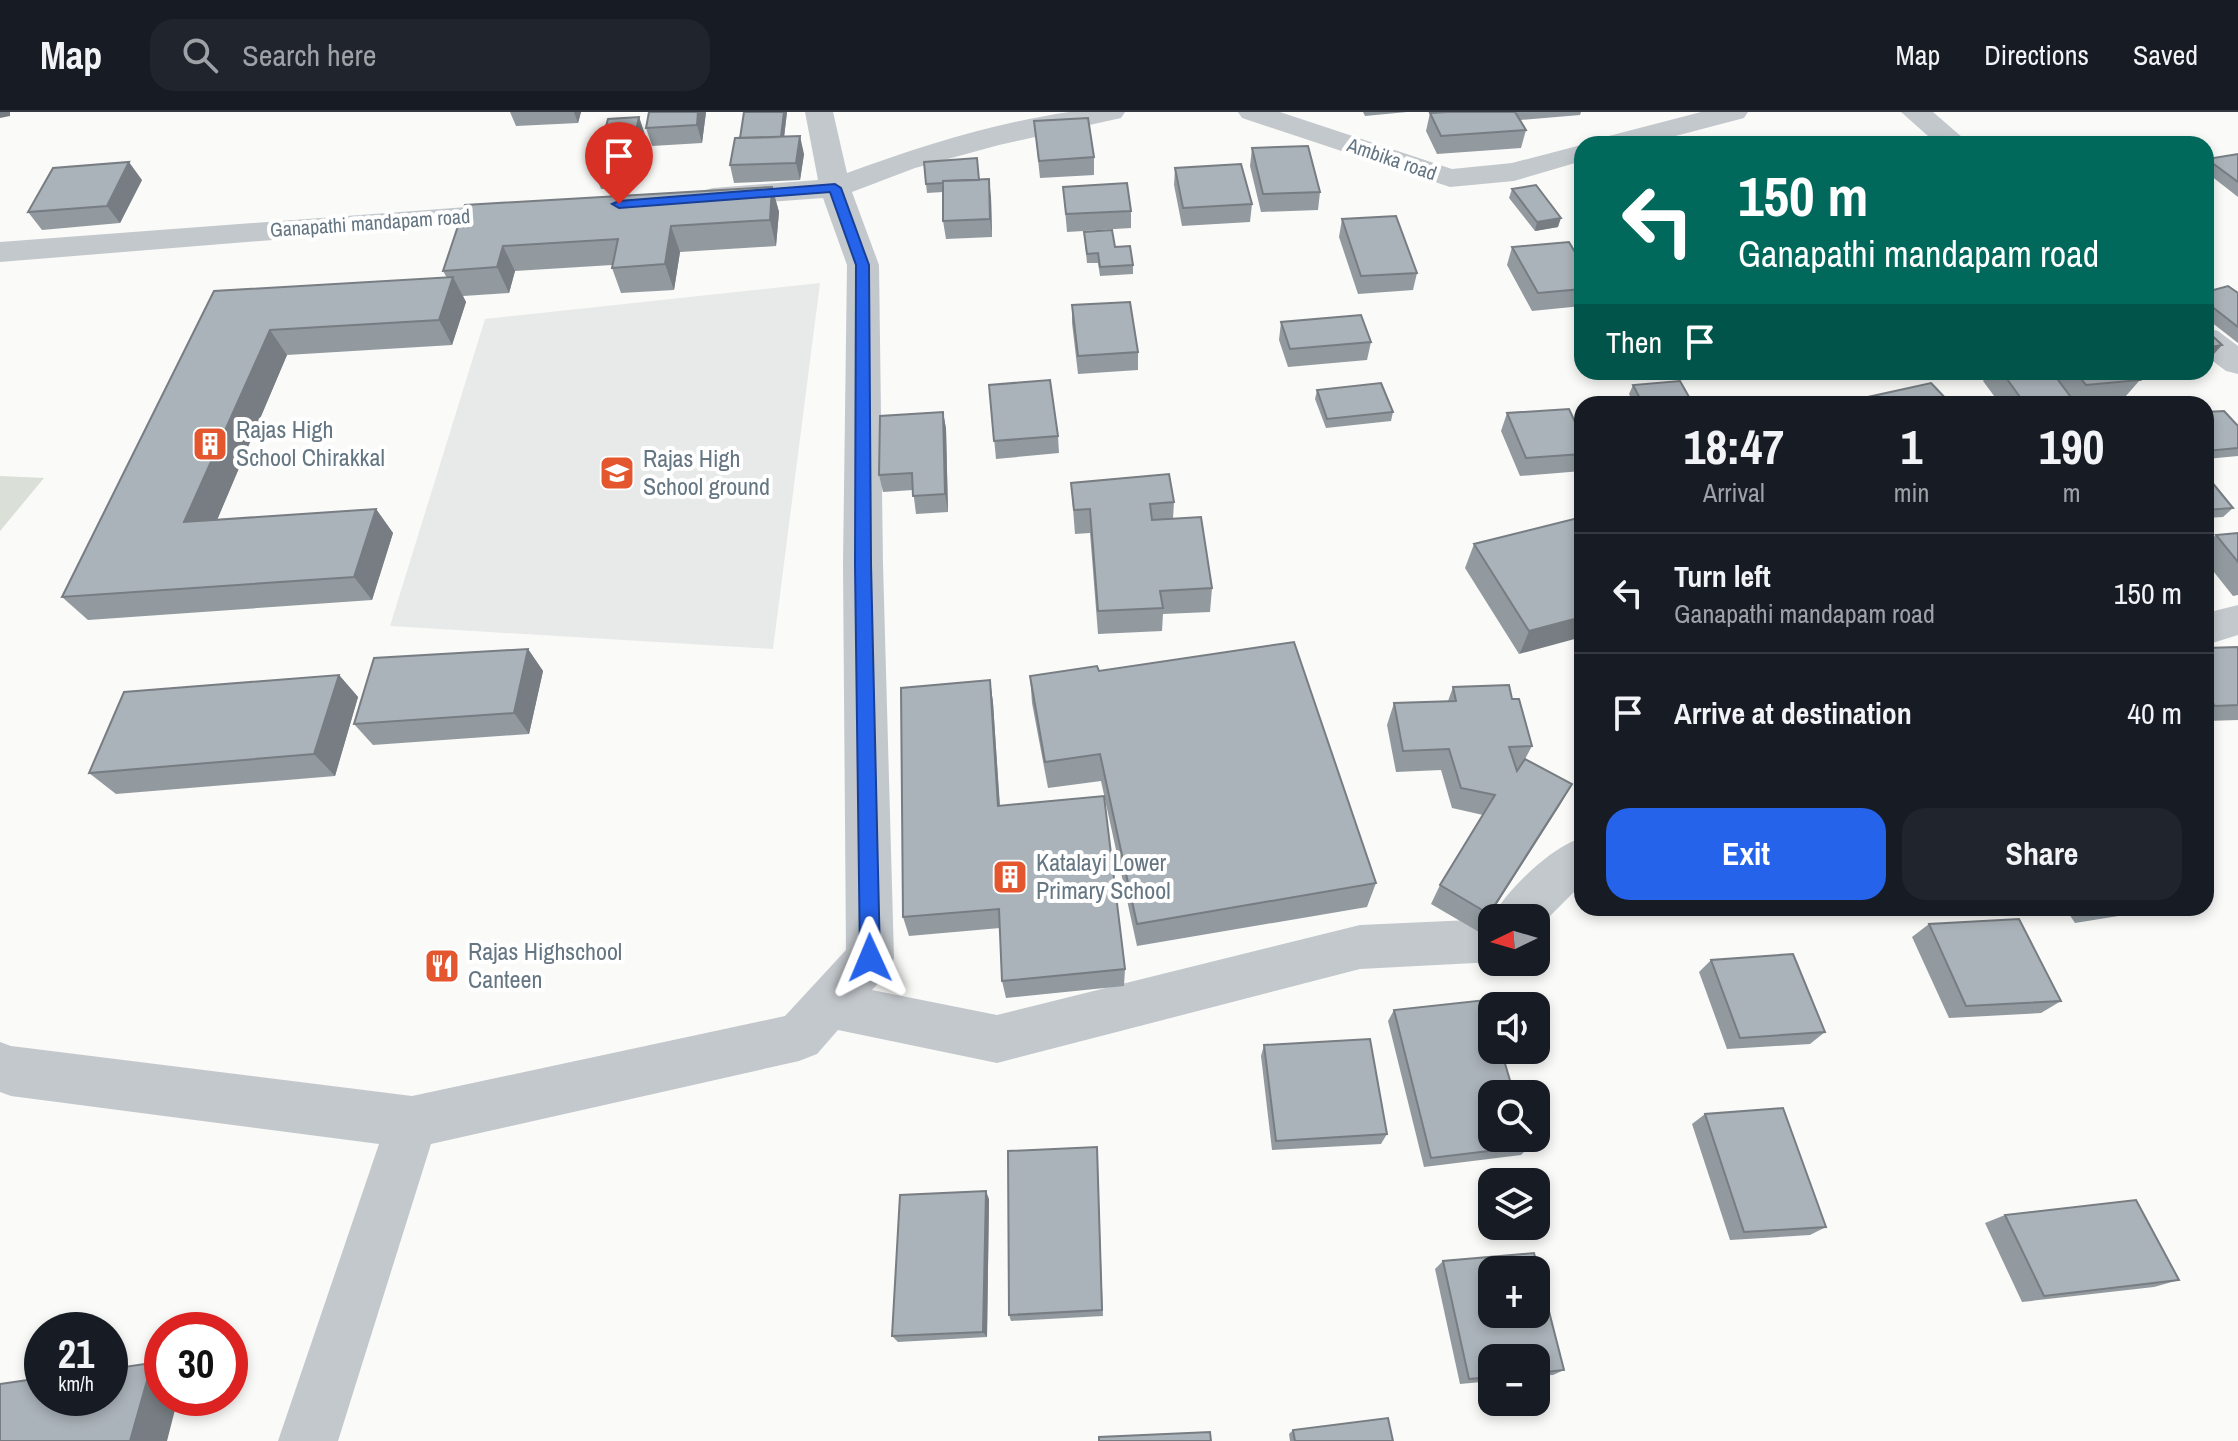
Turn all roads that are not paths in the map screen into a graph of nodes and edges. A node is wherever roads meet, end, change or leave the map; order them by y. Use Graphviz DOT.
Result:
graph roads {
  1 [pos="819,112"];
  2 [pos="1111,112"];
  3 [pos="1252,112"];
  4 [pos="1734,112"];
  5 [pos="1915,112"];
  6 [pos="1642,136"];
  7 [pos="1945,136"];
  8 [pos="1574,154"];
  9 [pos="835,188"];
  10 [pos="678,200"];
  11 [pos="551,209"];
  12 [pos="0,252"];
  13 [pos="2214,345"];
  14 [pos="2238,363"];
  15 [pos="2238,620"];
  16 [pos="2214,627"];
  17 [pos="1574,862"];
  18 [pos="1530,904"];
  19 [pos="1478,942"];
  20 [pos="828,1005"];
  21 [pos="0,1067"];
  22 [pos="412,1122"];
  23 [pos="308,1441"];
  1 -- 9 [label="street"];
  2 -- 9 [label="street"];
  3 -- 8 [label="street, Ambika road"];
  4 -- 6 [label="street"];
  5 -- 7 [label="street"];
  9 -- 10 [label="street"];
  9 -- 20 [label="street"];
  11 -- 12 [label="street, Ganapathi mandapam road"];
  13 -- 14 [label="street"];
  15 -- 16 [label="street"];
  17 -- 18 [label="street"];
  19 -- 20 [label="street"];
  20 -- 22 [label="street"];
  21 -- 22 [label="street"];
  22 -- 23 [label="street"];
}
